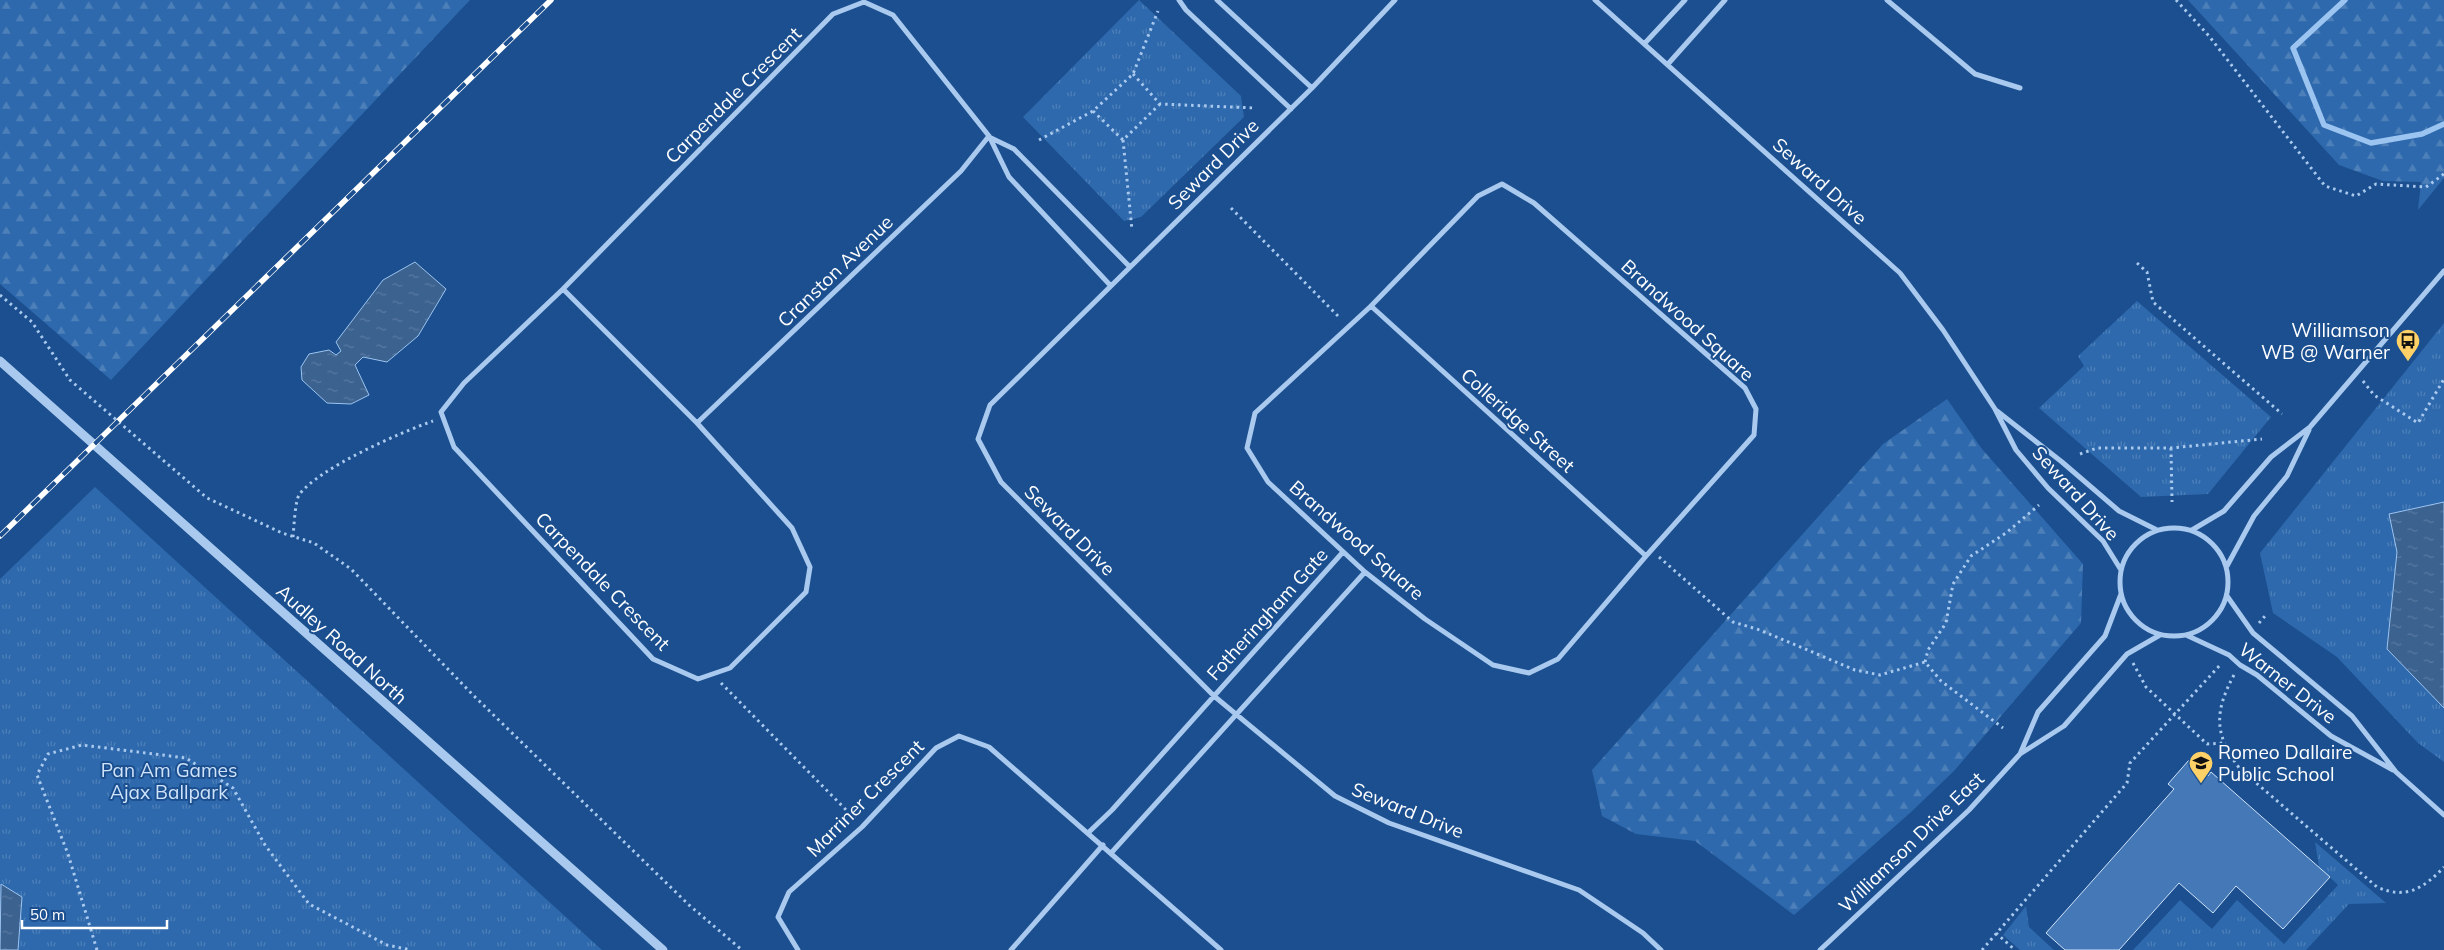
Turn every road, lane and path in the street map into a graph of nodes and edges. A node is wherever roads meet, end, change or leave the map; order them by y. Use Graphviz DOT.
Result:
graph roads {
  1 [pos="1179,0"];
  2 [pos="1217,0"];
  3 [pos="1395,0"];
  4 [pos="1595,0"];
  5 [pos="1685,0"];
  6 [pos="1725,0"];
  7 [pos="1887,0"];
  8 [pos="2176,0"];
  9 [pos="1158,11"];
  10 [pos="1645,43"];
  11 [pos="1668,64"];
  12 [pos="1133,74"];
  13 [pos="1312,88"];
  14 [pos="2020,88"];
  15 [pos="1160,104"];
  16 [pos="1255,108"];
  17 [pos="1291,109"];
  18 [pos="1093,111"];
  19 [pos="989,136"];
  20 [pos="1040,140"];
  21 [pos="1124,140"];
  22 [pos="2444,174"];
  23 [pos="1231,208"];
  24 [pos="1132,230"];
  25 [pos="2137,263"];
  26 [pos="1130,266"];
  27 [pos="2444,271"];
  28 [pos="1110,285"];
  29 [pos="563,289"];
  30 [pos="0,295"];
  31 [pos="1371,306"];
  32 [pos="1347,326"];
  33 [pos="0,361"];
  34 [pos="2357,373"];
  35 [pos="2444,379"];
  36 [pos="1995,409"];
  37 [pos="2282,414"];
  38 [pos="443,417"];
  39 [pos="697,423"];
  40 [pos="2310,427"];
  41 [pos="2262,439"];
  42 [pos="2171,448"];
  43 [pos="2080,454"];
  44 [pos="2172,502"];
  45 [pos="2039,505"];
  46 [pos="2157,530"];
  47 [pos="2192,530"];
  48 [pos="293,537"];
  49 [pos="1651,550"];
  50 [pos="1343,552"];
  51 [pos="1646,556"];
  52 [pos="2227,566"];
  53 [pos="2121,570"];
  54 [pos="1365,572"];
  55 [pos="2121,594"];
  56 [pos="2227,596"];
  57 [pos="2265,616"];
  58 [pos="2253,633"];
  59 [pos="2160,635"];
  60 [pos="2186,636"];
  61 [pos="2127,654"];
  62 [pos="2229,655"];
  63 [pos="1925,662"];
  64 [pos="2240,666"];
  65 [pos="712,674"];
  66 [pos="1214,696"];
  67 [pos="1237,713"];
  68 [pos="2175,714"];
  69 [pos="2003,728"];
  70 [pos="2224,743"];
  71 [pos="2020,754"];
  72 [pos="2396,772"];
  73 [pos="2444,815"];
  74 [pos="862,827"];
  75 [pos="1089,832"];
  76 [pos="1104,845"];
  77 [pos="1112,852"];
  78 [pos="2444,867"];
  79 [pos="1996,933"];
  80 [pos="97,950"];
  81 [pos="411,950"];
  82 [pos="663,950"];
  83 [pos="742,950"];
  84 [pos="798,950"];
  85 [pos="1012,950"];
  86 [pos="1221,950"];
  87 [pos="1660,950"];
  88 [pos="1820,950"];
  89 [pos="1982,950"];
  90 [pos="2015,950"];
  1 -- 17 [label="street"];
  2 -- 13 [label="street"];
  3 -- 13 [label="street, Seward Drive"];
  4 -- 10 [label="street, Seward Drive"];
  5 -- 10 [label="street"];
  6 -- 11 [label="street"];
  7 -- 14 [label="street"];
  8 -- 22 [label="path"];
  9 -- 12 [label="path"];
  10 -- 11 [label="street, Seward Drive"];
  11 -- 36 [label="street, Seward Drive"];
  12 -- 15 [label="path"];
  12 -- 18 [label="path"];
  13 -- 17 [label="street, Seward Drive"];
  15 -- 16 [label="path"];
  15 -- 21 [label="path"];
  17 -- 26 [label="street, Seward Drive"];
  18 -- 20 [label="path"];
  18 -- 21 [label="path"];
  19 -- 26 [label="street, Carpendale Crescent"];
  19 -- 28 [label="street, Carpendale Crescent"];
  19 -- 29 [label="street, Carpendale Crescent"];
  19 -- 39 [label="street, Cranston Avenue"];
  21 -- 24 [label="path"];
  23 -- 32 [label="path"];
  25 -- 37 [label="path"];
  26 -- 28 [label="street, Seward Drive"];
  27 -- 34 [label="street"];
  28 -- 66 [label="street, Seward Drive"];
  29 -- 38 [label="street, Carpendale Crescent"];
  29 -- 39 [label="street, Carpendale Crescent"];
  30 -- 48 [label="path"];
  31 -- 32 [label="street, Brandwood Square"];
  31 -- 49 [label="street, Brandwood Square"];
  31 -- 51 [label="street, Colleridge Street"];
  32 -- 50 [label="street, Brandwood Square"];
  33 -- 82 [label="street, Audley Road North"];
  34 -- 35 [label="path"];
  34 -- 40 [label="street"];
  36 -- 46 [label="street, Seward Drive"];
  36 -- 53 [label="street, Seward Drive"];
  38 -- 48 [label="path"];
  38 -- 65 [label="street, Carpendale Crescent"];
  39 -- 65 [label="street, Carpendale Crescent"];
  40 -- 47 [label="street"];
  40 -- 52 [label="street"];
  41 -- 42 [label="path"];
  42 -- 43 [label="path"];
  42 -- 44 [label="path"];
  45 -- 63 [label="path"];
  46 -- 47 [label="street"];
  46 -- 53 [label="street"];
  47 -- 52 [label="street"];
  48 -- 83 [label="path"];
  49 -- 51 [label="street, Brandwood Square"];
  49 -- 63 [label="path"];
  50 -- 54 [label="street, Brandwood Square"];
  50 -- 66 [label="street, Fotheringham Gate"];
  51 -- 54 [label="street, Brandwood Square"];
  52 -- 56 [label="street"];
  53 -- 55 [label="street"];
  54 -- 67 [label="street"];
  55 -- 59 [label="street"];
  55 -- 71 [label="street, Williamson Drive East"];
  56 -- 58 [label="street, Warner Drive"];
  56 -- 60 [label="street"];
  57 -- 58 [label="path"];
  58 -- 72 [label="street, Warner Drive"];
  59 -- 60 [label="street"];
  59 -- 61 [label="street, Williamson Drive East"];
  60 -- 62 [label="street, Warner Drive"];
  61 -- 68 [label="path"];
  61 -- 71 [label="street, Williamson Drive East"];
  62 -- 64 [label="street, Warner Drive"];
  62 -- 68 [label="path"];
  63 -- 69 [label="path"];
  64 -- 70 [label="path"];
  64 -- 72 [label="street, Warner Drive"];
  65 -- 74 [label="path"];
  66 -- 67 [label="street, Seward Drive"];
  66 -- 75 [label="street"];
  67 -- 77 [label="street"];
  67 -- 87 [label="street, Seward Drive"];
  68 -- 70 [label="path"];
  68 -- 79 [label="path"];
  70 -- 78 [label="path"];
  71 -- 88 [label="street, Williamson Drive East"];
  72 -- 73 [label="street, Warner Drive"];
  74 -- 75 [label="street, Marriner Crescent"];
  74 -- 84 [label="street, Marriner Crescent"];
  75 -- 76 [label="street, Marriner Crescent"];
  76 -- 77 [label="street, Marriner Crescent"];
  76 -- 85 [label="street"];
  77 -- 86 [label="street, Marriner Crescent"];
  79 -- 89 [label="path"];
  79 -- 90 [label="path"];
  80 -- 81 [label="path"];
}
